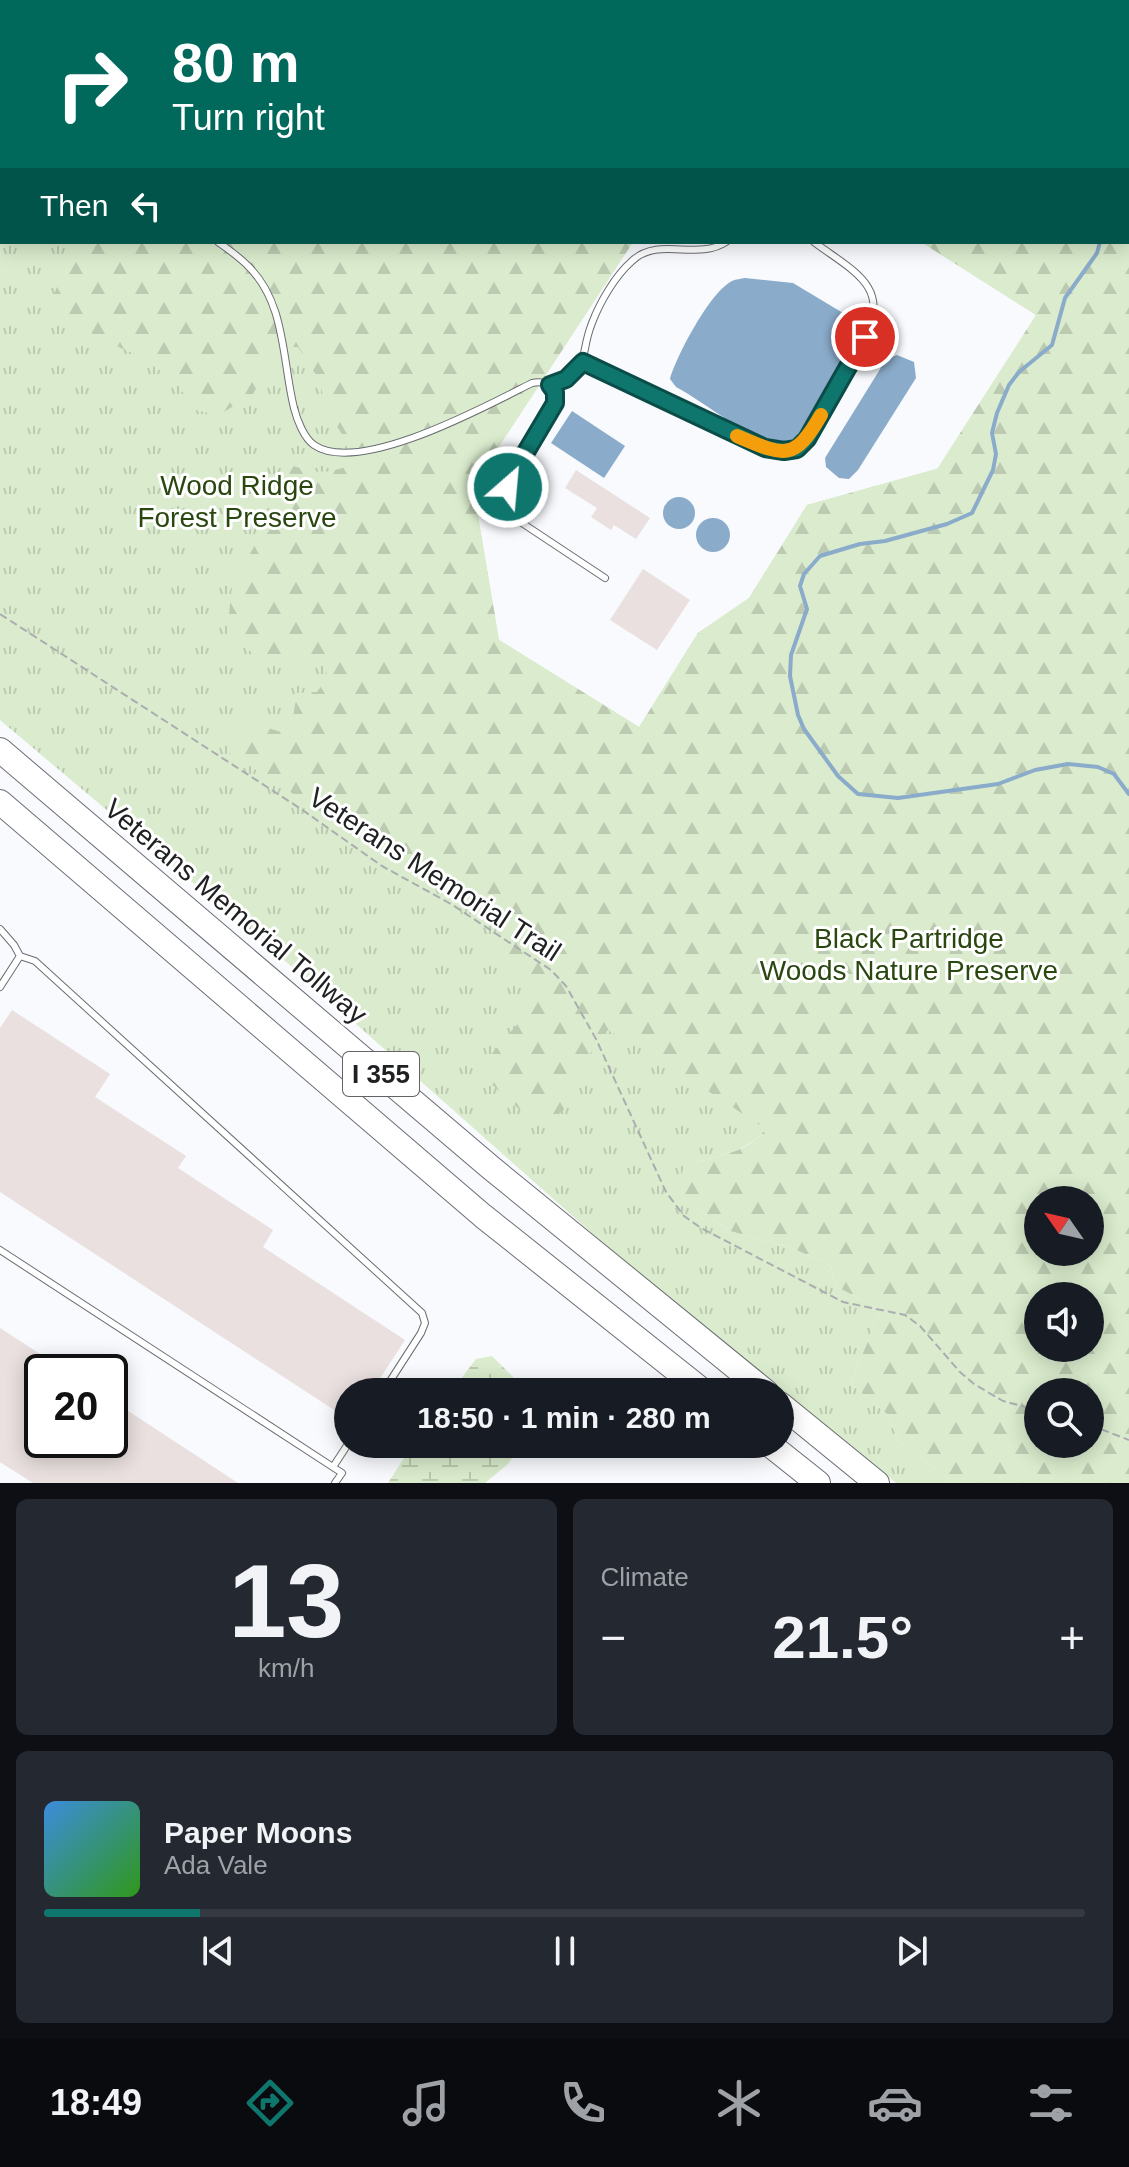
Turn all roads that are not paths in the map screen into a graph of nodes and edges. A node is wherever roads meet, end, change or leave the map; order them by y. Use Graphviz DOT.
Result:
graph roads {
  1 [pos="220,244"];
  2 [pos="721,244"];
  3 [pos="816,244"];
  4 [pos="583,362"];
  5 [pos="550,385"];
  6 [pos="605,578"];
  7 [pos="0,750"];
  8 [pos="0,802"];
  9 [pos="0,929"];
  10 [pos="20,956"];
  11 [pos="0,987"];
  12 [pos="0,1250"];
  13 [pos="392,1378"];
  14 [pos="686,1378"];
  15 [pos="749,1378"];
  16 [pos="794,1415"];
  17 [pos="339,1458"];
  18 [pos="787,1458"];
  19 [pos="333,1467"];
  20 [pos="335,1483"];
  21 [pos="818,1483"];
  22 [pos="877,1483"];
  1 -- 5 [label="lane"];
  2 -- 4 [label="lane"];
  3 -- 4 [label="lane"];
  4 -- 5 [label="lane"];
  5 -- 6 [label="lane"];
  7 -- 15 [label="highway, Veterans Memorial Tollway / I 355"];
  8 -- 14 [label="highway, I 355"];
  9 -- 10 [label="lane"];
  10 -- 11 [label="lane"];
  10 -- 13 [label="lane"];
  12 -- 19 [label="lane"];
  16 -- 22 [label="highway"];
  17 -- 19 [label="lane"];
  18 -- 21 [label="highway"];
  19 -- 20 [label="lane"];
}
